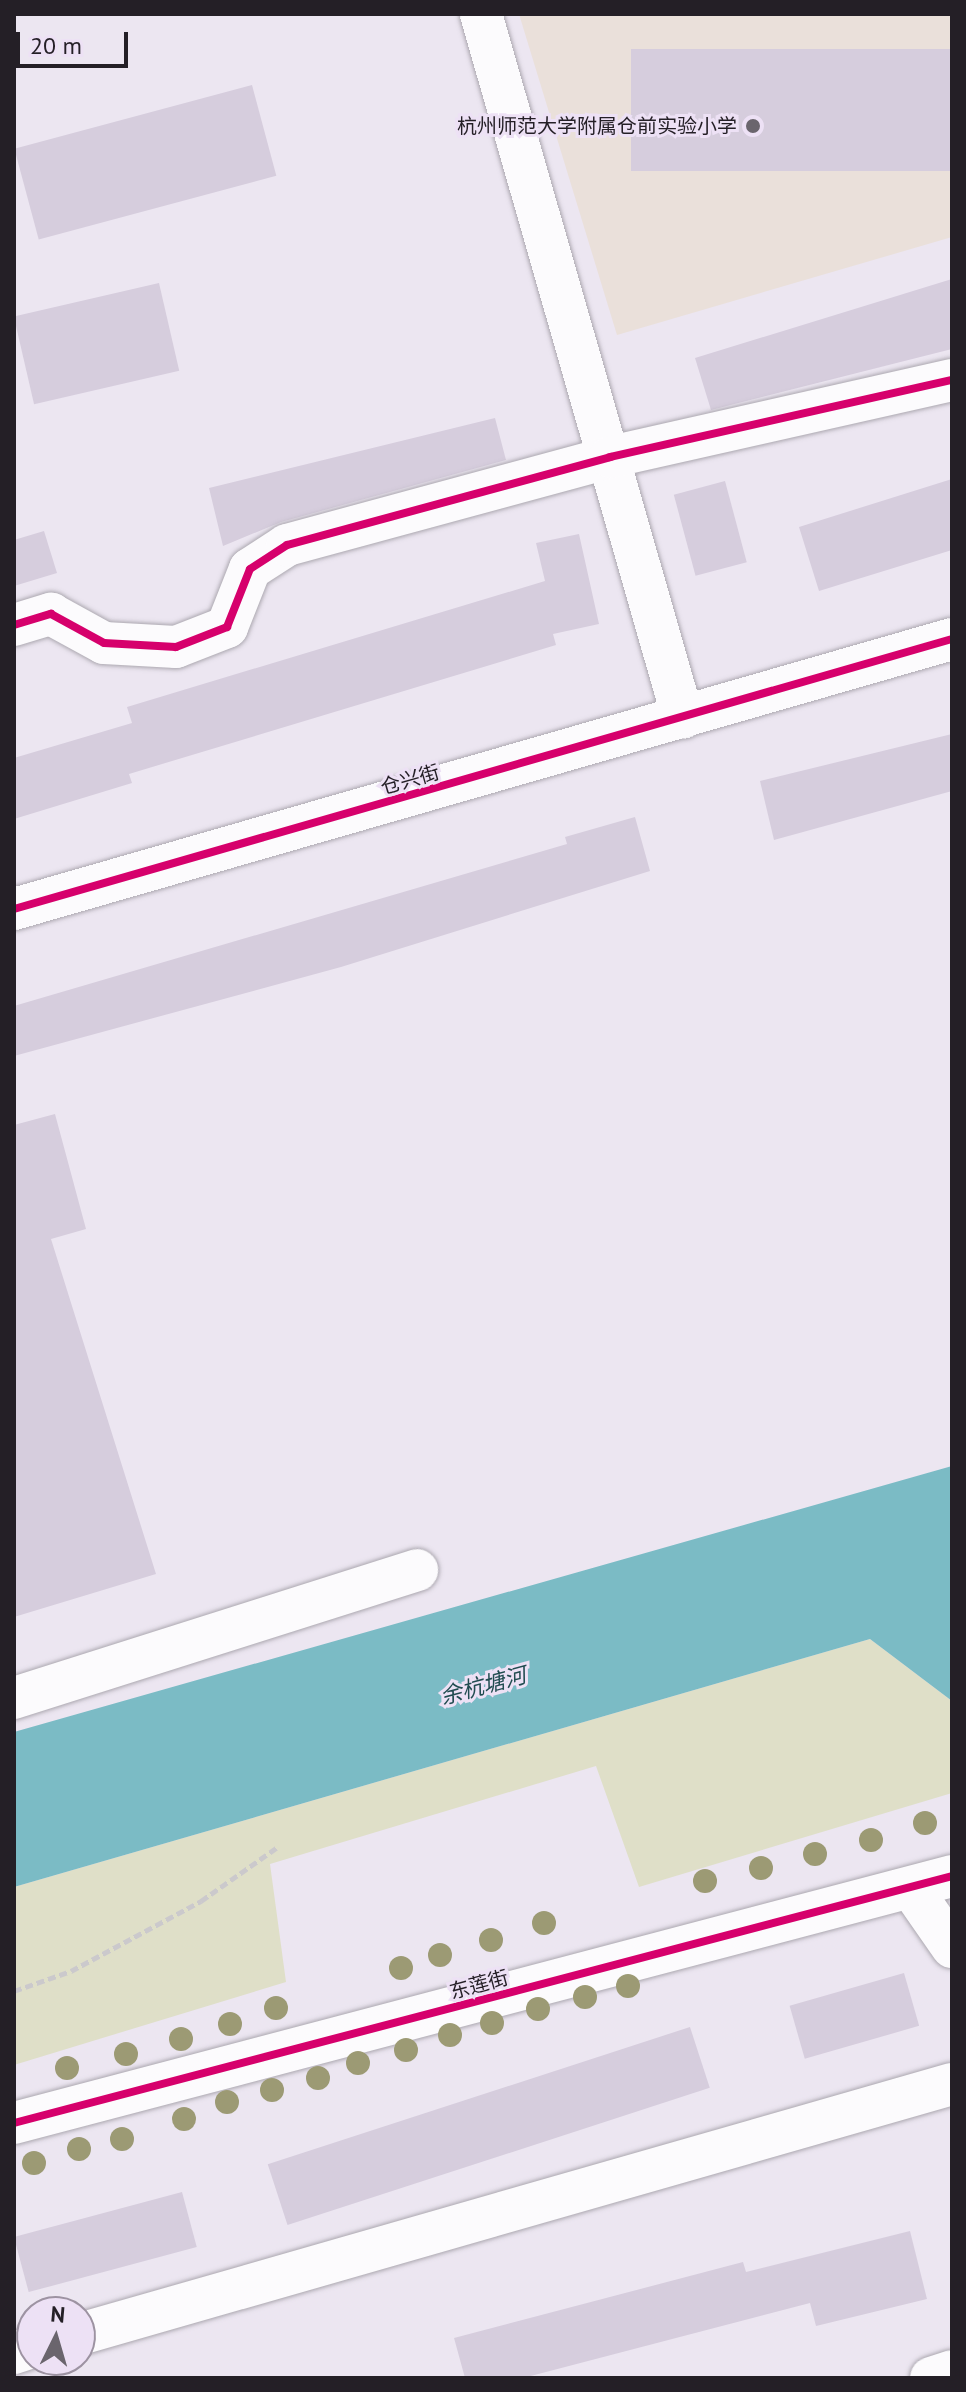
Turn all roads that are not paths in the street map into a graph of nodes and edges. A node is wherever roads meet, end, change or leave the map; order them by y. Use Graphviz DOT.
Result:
graph roads {
  1 [pos="481,14"];
  2 [pos="952,380"];
  3 [pos="610,457"];
  4 [pos="14,625"];
  5 [pos="952,639"];
  6 [pos="683,718"];
  7 [pos="14,909"];
  8 [pos="417,1570"];
  9 [pos="14,1698"];
  10 [pos="952,1876"];
  11 [pos="911,1888"];
  12 [pos="952,1947"];
  13 [pos="952,2084"];
  14 [pos="14,2123"];
  15 [pos="96,2329"];
  16 [pos="952,2371"];
  17 [pos="931,2378"];
  1 -- 3 [label="street"];
  2 -- 3 [label="street"];
  3 -- 4 [label="street"];
  3 -- 6 [label="street"];
  5 -- 6 [label="street, 仓兴街"];
  6 -- 7 [label="street, 仓兴街"];
  8 -- 9 [label="street"];
  10 -- 11 [label="street, 东莲街"];
  11 -- 12 [label="street"];
  11 -- 14 [label="street, 东莲街"];
  13 -- 15 [label="street"];
  16 -- 17 [label="street"];
}
